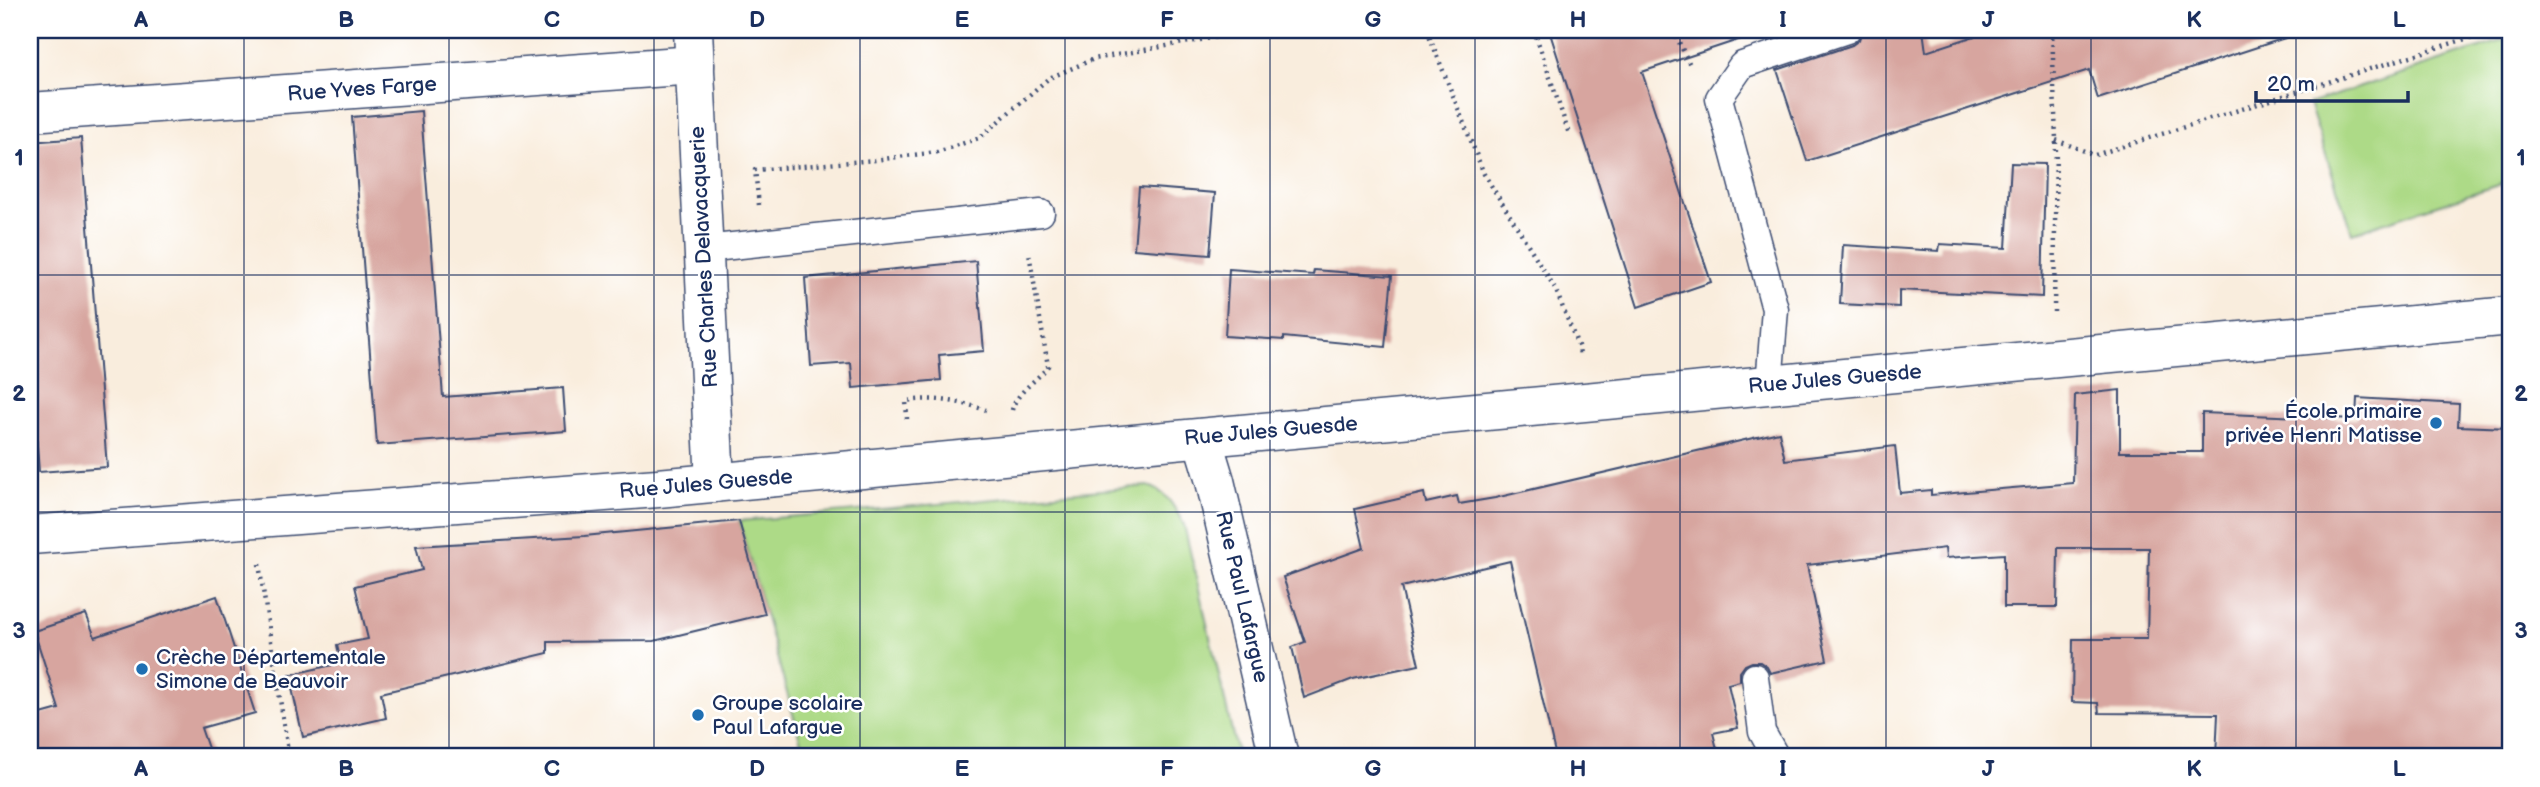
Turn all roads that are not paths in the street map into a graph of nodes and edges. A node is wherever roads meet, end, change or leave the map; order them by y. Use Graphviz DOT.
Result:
graph roads {
  1 [pos="1847,30"];
  2 [pos="694,47"];
  3 [pos="30,112"];
  4 [pos="1031,214"];
  5 [pos="704,250"];
  6 [pos="2510,316"];
  7 [pos="1769,385"];
  8 [pos="1202,438"];
  9 [pos="715,483"];
  10 [pos="30,535"];
  11 [pos="1755,677"];
  12 [pos="1279,757"];
  13 [pos="1776,757"];
  1 -- 7 [label="lane"];
  2 -- 3 [label="street, Rue Yves Farge"];
  2 -- 5 [label="street, Rue Charles Delavacquerie"];
  4 -- 5 [label="lane"];
  5 -- 9 [label="street, Rue Charles Delavacquerie"];
  6 -- 7 [label="street, Rue Jules Guesde"];
  7 -- 8 [label="street, Rue Jules Guesde"];
  8 -- 9 [label="street, Rue Jules Guesde"];
  8 -- 12 [label="street, Rue Paul Lafargue"];
  9 -- 10 [label="street, Rue Jules Guesde"];
  11 -- 13 [label="lane"];
}
